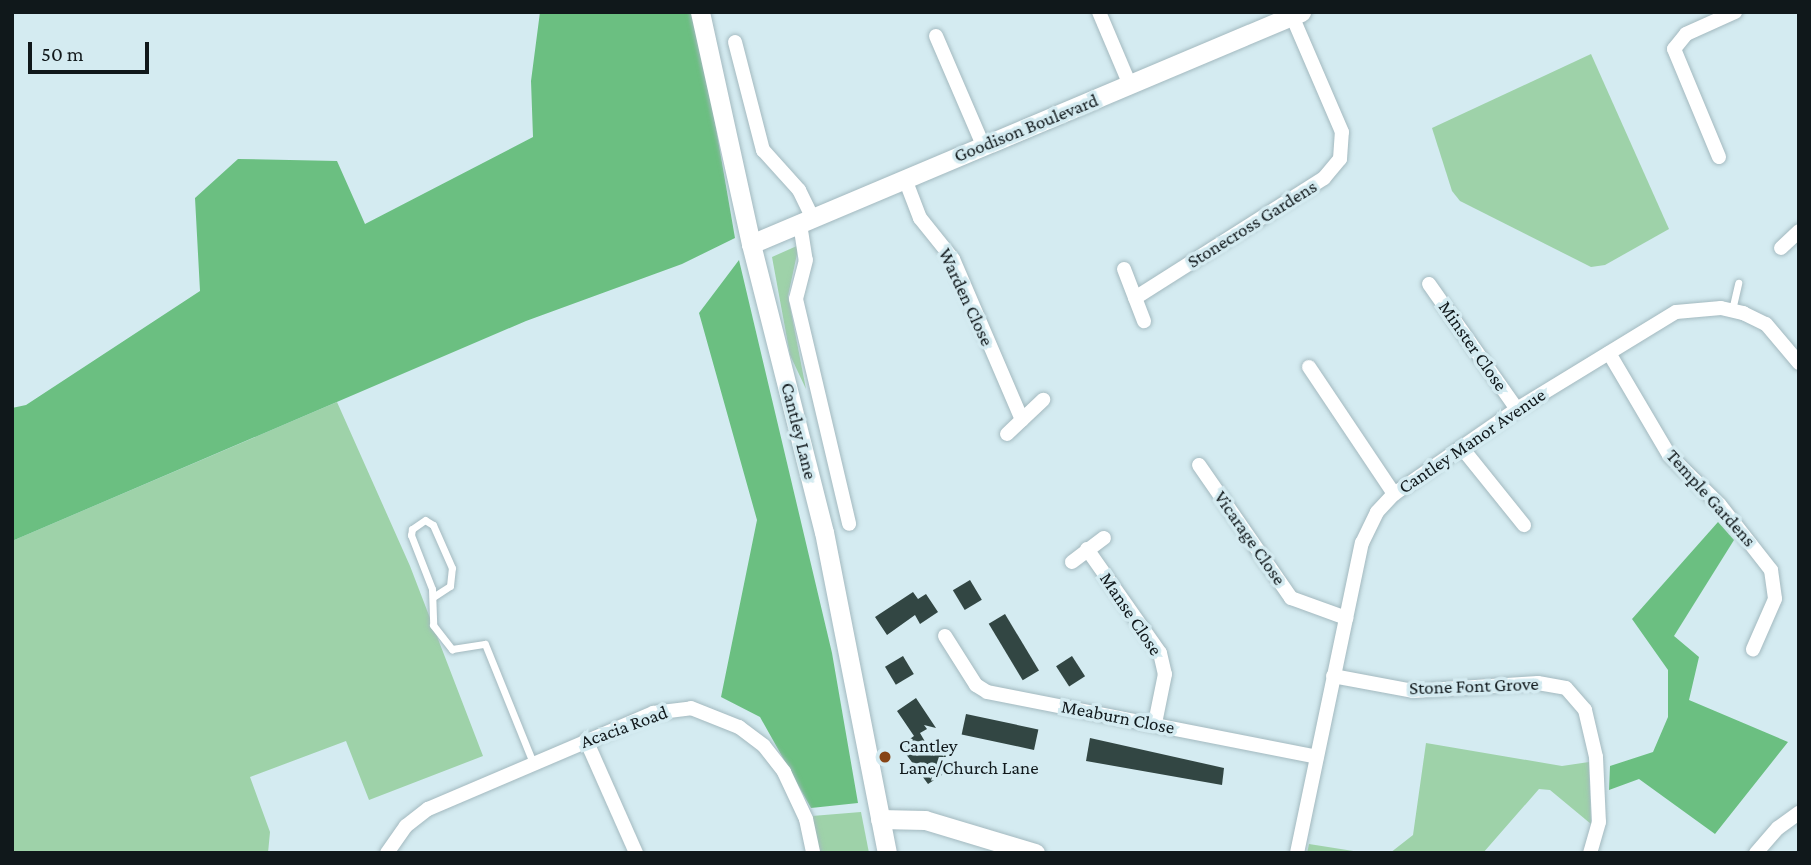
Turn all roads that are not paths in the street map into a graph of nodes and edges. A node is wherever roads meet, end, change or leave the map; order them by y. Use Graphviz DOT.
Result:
graph roads {
  1 [pos="700,12"];
  2 [pos="1099,12"];
  3 [pos="1735,12"];
  4 [pos="1296,14"];
  5 [pos="936,36"];
  6 [pos="735,42"];
  7 [pos="1130,85"];
  8 [pos="983,145"];
  9 [pos="1719,157"];
  10 [pos="905,179"];
  11 [pos="807,222"];
  12 [pos="1799,231"];
  13 [pos="751,244"];
  14 [pos="1781,248"];
  15 [pos="1124,269"];
  16 [pos="1738,283"];
  17 [pos="1429,284"];
  18 [pos="1135,298"];
  19 [pos="1732,310"];
  20 [pos="1144,321"];
  21 [pos="1609,353"];
  22 [pos="1799,363"];
  23 [pos="1309,367"];
  24 [pos="1043,400"];
  25 [pos="1517,409"];
  26 [pos="1022,420"];
  27 [pos="1007,434"];
  28 [pos="1461,448"];
  29 [pos="1199,465"];
  30 [pos="1394,494"];
  31 [pos="849,524"];
  32 [pos="1524,525"];
  33 [pos="1104,538"];
  34 [pos="1087,549"];
  35 [pos="1072,562"];
  36 [pos="433,597"];
  37 [pos="1346,618"];
  38 [pos="945,636"];
  39 [pos="1753,649"];
  40 [pos="1334,676"];
  41 [pos="1154,723"];
  42 [pos="586,740"];
  43 [pos="1317,757"];
  44 [pos="533,763"];
  45 [pos="1799,813"];
  46 [pos="880,819"];
  47 [pos="387,853"];
  48 [pos="636,853"];
  49 [pos="813,853"];
  50 [pos="887,853"];
  51 [pos="1035,853"];
  52 [pos="1297,853"];
  53 [pos="1590,853"];
  54 [pos="1756,853"];
  1 -- 13 [label="main road, Cantley Lane"];
  2 -- 7 [label="street"];
  3 -- 9 [label="street"];
  4 -- 7 [label="main road, Goodison Boulevard"];
  4 -- 18 [label="street, Stonecross Gardens"];
  5 -- 8 [label="street"];
  6 -- 11 [label="street, Cantley Lane"];
  7 -- 8 [label="main road, Goodison Boulevard"];
  8 -- 10 [label="main road, Goodison Boulevard"];
  10 -- 11 [label="main road, Goodison Boulevard"];
  10 -- 26 [label="street, Warden Close"];
  11 -- 13 [label="main road, Goodison Boulevard"];
  11 -- 31 [label="street, Cantley Lane"];
  12 -- 14 [label="street"];
  13 -- 46 [label="main road, Cantley Lane"];
  15 -- 18 [label="street"];
  16 -- 19 [label="lane"];
  17 -- 25 [label="street, Minster Close"];
  18 -- 20 [label="street"];
  19 -- 21 [label="street, Cantley Manor Avenue"];
  19 -- 22 [label="street, Cantley Manor Avenue"];
  21 -- 25 [label="street, Cantley Manor Avenue"];
  21 -- 39 [label="street, Temple Gardens"];
  23 -- 30 [label="street"];
  24 -- 26 [label="street"];
  25 -- 28 [label="street, Cantley Manor Avenue"];
  26 -- 27 [label="street"];
  28 -- 30 [label="street, Cantley Manor Avenue"];
  28 -- 32 [label="street"];
  29 -- 37 [label="street, Vicarage Close"];
  30 -- 37 [label="street, Cantley Manor Avenue"];
  33 -- 34 [label="street"];
  34 -- 35 [label="street"];
  34 -- 41 [label="street, Manse Close"];
  36 -- 36 [label="lane"];
  36 -- 44 [label="lane"];
  37 -- 40 [label="street, Cantley Manor Avenue"];
  38 -- 41 [label="street, Meaburn Close"];
  40 -- 43 [label="street, Cantley Manor Avenue"];
  40 -- 53 [label="street, Stone Font Grove"];
  41 -- 43 [label="street, Meaburn Close"];
  42 -- 44 [label="street, Acacia Road"];
  42 -- 48 [label="street"];
  42 -- 49 [label="street, Acacia Road"];
  43 -- 52 [label="street, Cantley Manor Avenue"];
  44 -- 47 [label="street, Acacia Road"];
  45 -- 54 [label="street"];
  46 -- 50 [label="main road, Cantley Lane"];
  46 -- 51 [label="main road"];
}
